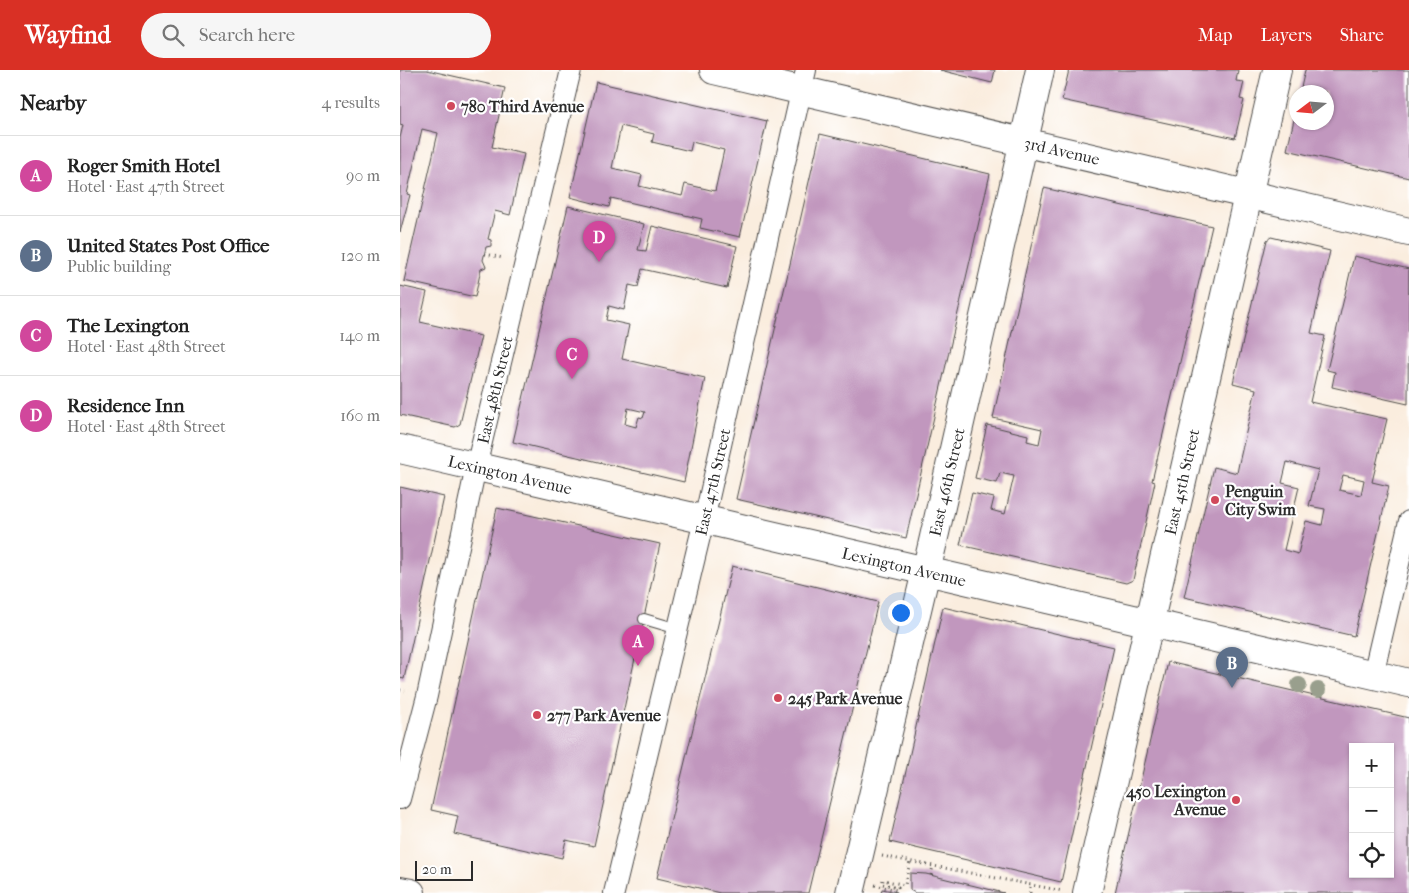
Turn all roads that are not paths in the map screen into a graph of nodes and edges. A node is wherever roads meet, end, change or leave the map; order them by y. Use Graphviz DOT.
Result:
graph roads {
  1 [pos="571,70"];
  2 [pos="714,70"];
  3 [pos="1040,70"];
  4 [pos="1277,70"];
  5 [pos="803,80"];
  6 [pos="1023,142"];
  7 [pos="1248,194"];
  8 [pos="1409,232"];
  9 [pos="400,449"];
  10 [pos="476,467"];
  11 [pos="704,520"];
  12 [pos="1409,521"];
  13 [pos="926,572"];
  14 [pos="644,620"];
  15 [pos="1150,624"];
  16 [pos="678,629"];
  17 [pos="1374,675"];
  18 [pos="1409,683"];
  19 [pos="400,799"];
  20 [pos="861,889"];
  21 [pos="400,890"];
  22 [pos="1075,892"];
  23 [pos="411,893"];
  24 [pos="614,893"];
  1 -- 10 [label="street, East 48th Street"];
  2 -- 5 [label="main road, 3rd Avenue"];
  3 -- 6 [label="main road, East 46th Street"];
  4 -- 7 [label="main road, East 45th Street"];
  5 -- 6 [label="main road, 3rd Avenue"];
  5 -- 11 [label="street, East 47th Street"];
  6 -- 7 [label="main road, 3rd Avenue"];
  6 -- 13 [label="main road, East 46th Street"];
  7 -- 8 [label="main road, 3rd Avenue"];
  7 -- 15 [label="main road, East 45th Street"];
  9 -- 10 [label="main road, Lexington Avenue"];
  10 -- 11 [label="main road, Lexington Avenue"];
  10 -- 19 [label="street, East 48th Street"];
  11 -- 13 [label="main road, Lexington Avenue"];
  11 -- 16 [label="street, East 47th Street"];
  12 -- 17 [label="street"];
  13 -- 15 [label="main road, Lexington Avenue"];
  13 -- 20 [label="main road, East 46th Street"];
  14 -- 16 [label="lane"];
  15 -- 17 [label="main road, Lexington Avenue"];
  15 -- 22 [label="main road, East 45th Street"];
  16 -- 24 [label="street, East 47th Street"];
  17 -- 18 [label="main road, Lexington Avenue"];
  21 -- 23 [label="main road"];
}
